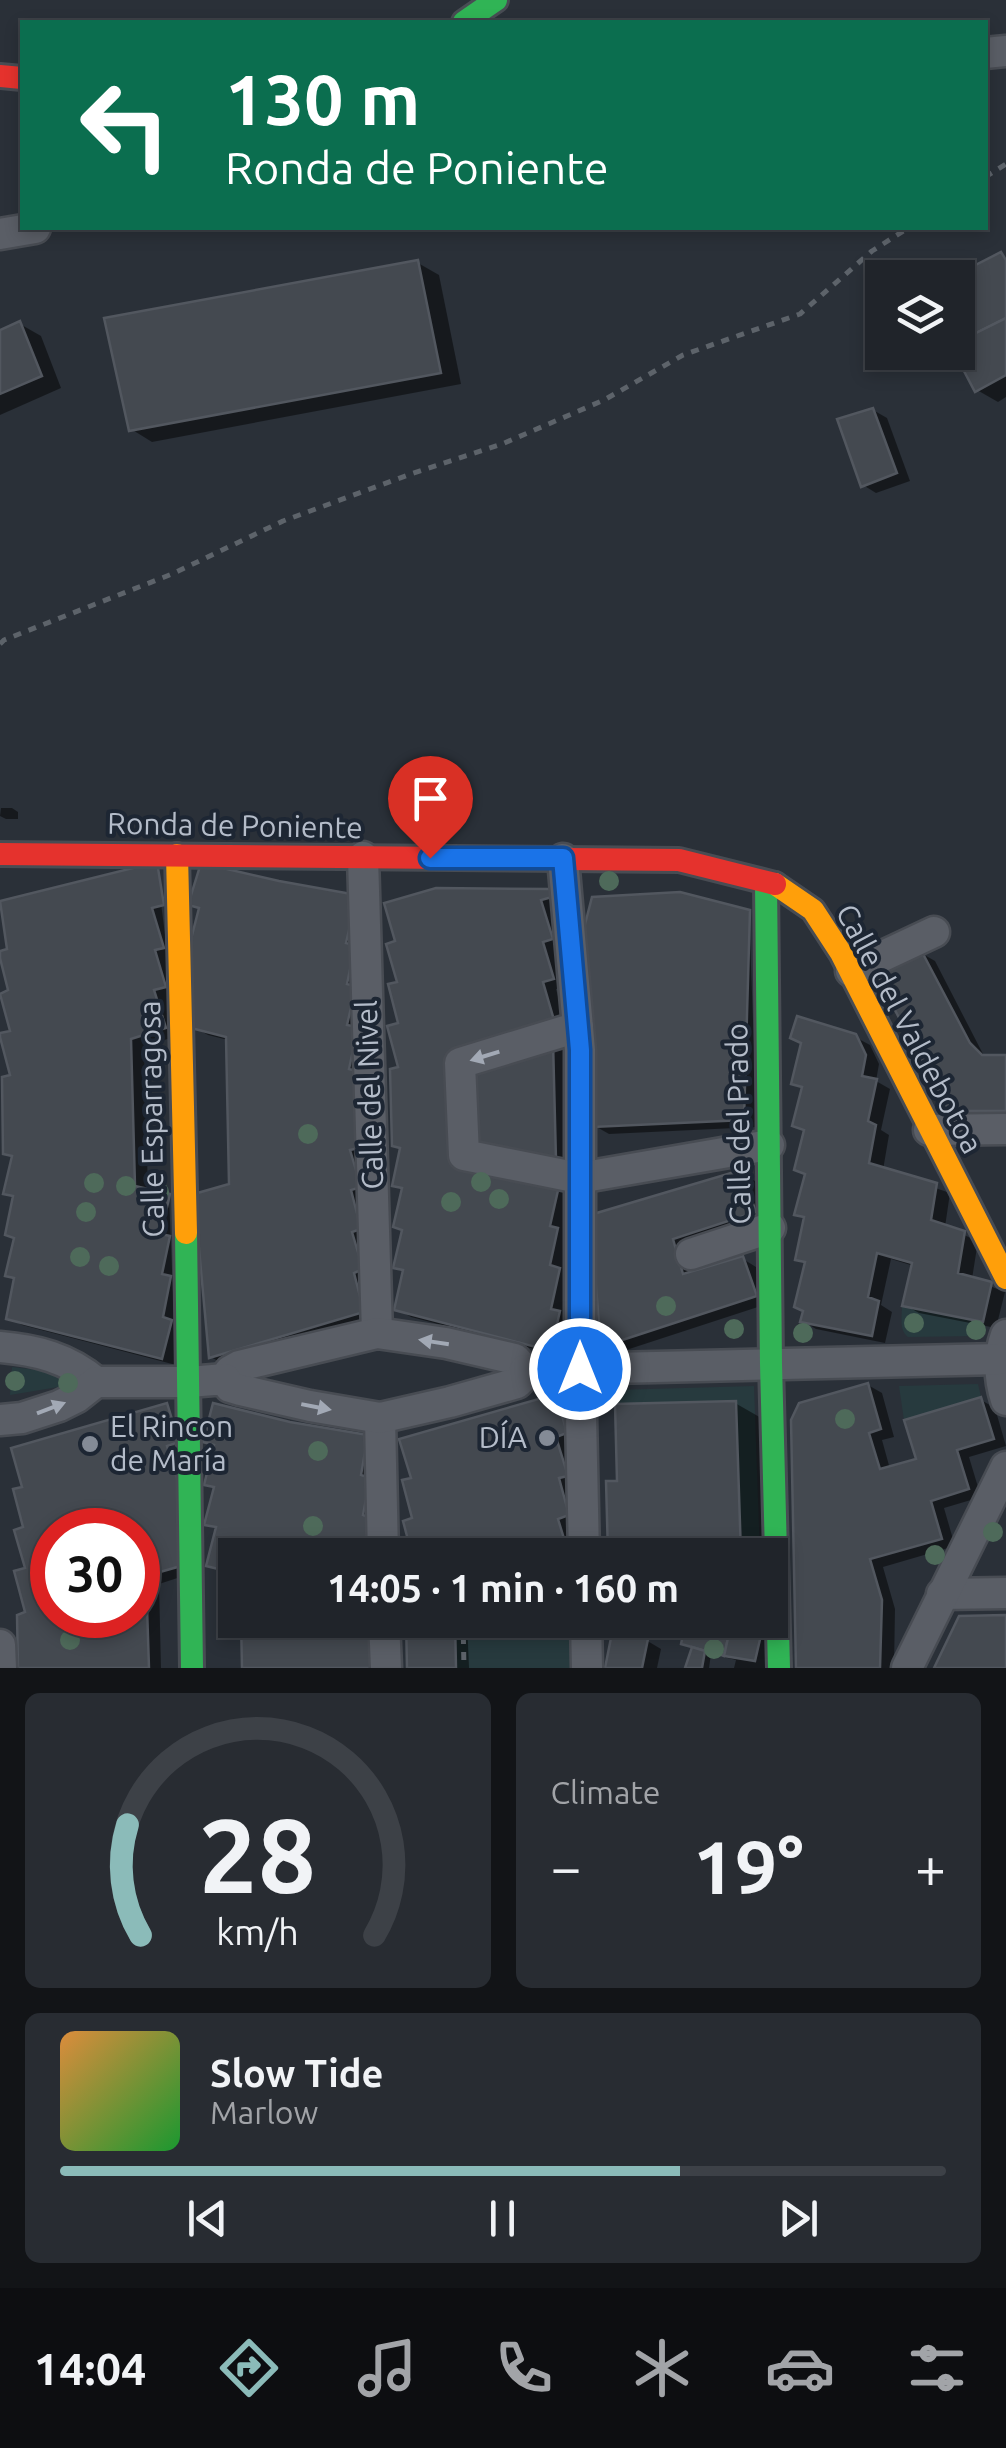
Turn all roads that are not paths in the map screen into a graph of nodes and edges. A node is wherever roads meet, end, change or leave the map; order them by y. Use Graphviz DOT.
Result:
graph roads {
  1 [pos="496,0"];
  2 [pos="467,20"];
  3 [pos="0,854"];
  4 [pos="177,855"];
  5 [pos="363,857"];
  6 [pos="563,858"];
  7 [pos="766,883"];
  8 [pos="934,932"];
  9 [pos="850,971"];
  10 [pos="578,1027"];
  11 [pos="929,1130"];
  12 [pos="1006,1130"];
  13 [pos="770,1145"];
  14 [pos="579,1178"];
  15 [pos="770,1228"];
  16 [pos="691,1254"];
  17 [pos="1006,1278"];
  18 [pos="376,1333"];
  19 [pos="1003,1347"];
  20 [pos="0,1348"];
  21 [pos="771,1364"];
  22 [pos="580,1369"];
  23 [pos="525,1370"];
  24 [pos="225,1380"];
  25 [pos="96,1382"];
  26 [pos="189,1382"];
  27 [pos="1006,1400"];
  28 [pos="380,1418"];
  29 [pos="1,1424"];
  30 [pos="1006,1466"];
  31 [pos="382,1538"];
  32 [pos="584,1538"];
  33 [pos="1006,1593"];
  34 [pos="942,1594"];
  35 [pos="385,1638"];
  36 [pos="586,1638"];
  37 [pos="0,1644"];
  38 [pos="0,1668"];
  39 [pos="192,1668"];
  40 [pos="386,1668"];
  41 [pos="587,1668"];
  42 [pos="778,1668"];
  43 [pos="906,1668"];
  1 -- 2 [label="street"];
  3 -- 4 [label="street, Ronda de Poniente"];
  4 -- 5 [label="street, Ronda de Poniente"];
  4 -- 26 [label="street, Calle Esparragosa"];
  5 -- 6 [label="street, Ronda de Poniente"];
  5 -- 18 [label="street, Calle del Nivel"];
  6 -- 7 [label="street, Ronda de Poniente"];
  6 -- 10 [label="street"];
  7 -- 9 [label="street, Calle del Valdebotoa"];
  7 -- 13 [label="street, Calle del Prado"];
  8 -- 9 [label="street"];
  9 -- 11 [label="street, Calle del Valdebotoa"];
  10 -- 14 [label="street"];
  10 -- 14 [label="street, one-way"];
  11 -- 12 [label="street"];
  11 -- 17 [label="street, Calle del Valdebotoa"];
  13 -- 14 [label="street"];
  13 -- 15 [label="street, Calle del Prado"];
  14 -- 22 [label="street"];
  15 -- 16 [label="street"];
  15 -- 21 [label="street, Calle del Prado"];
  23 -- 18 [label="street, one-way"];
  18 -- 24 [label="street"];
  19 -- 21 [label="street"];
  19 -- 27 [label="street"];
  20 -- 25 [label="street"];
  21 -- 22 [label="street"];
  21 -- 42 [label="street, Calle del Prado"];
  22 -- 23 [label="street"];
  22 -- 32 [label="street"];
  23 -- 28 [label="street"];
  24 -- 26 [label="street"];
  24 -- 28 [label="street, one-way"];
  25 -- 26 [label="street"];
  29 -- 25 [label="street, one-way"];
  26 -- 39 [label="street, Calle Esparragosa"];
  28 -- 31 [label="street"];
  30 -- 34 [label="street"];
  33 -- 34 [label="street"];
  34 -- 43 [label="street"];
  35 -- 40 [label="street"];
  36 -- 41 [label="street"];
  37 -- 38 [label="street"];
}
